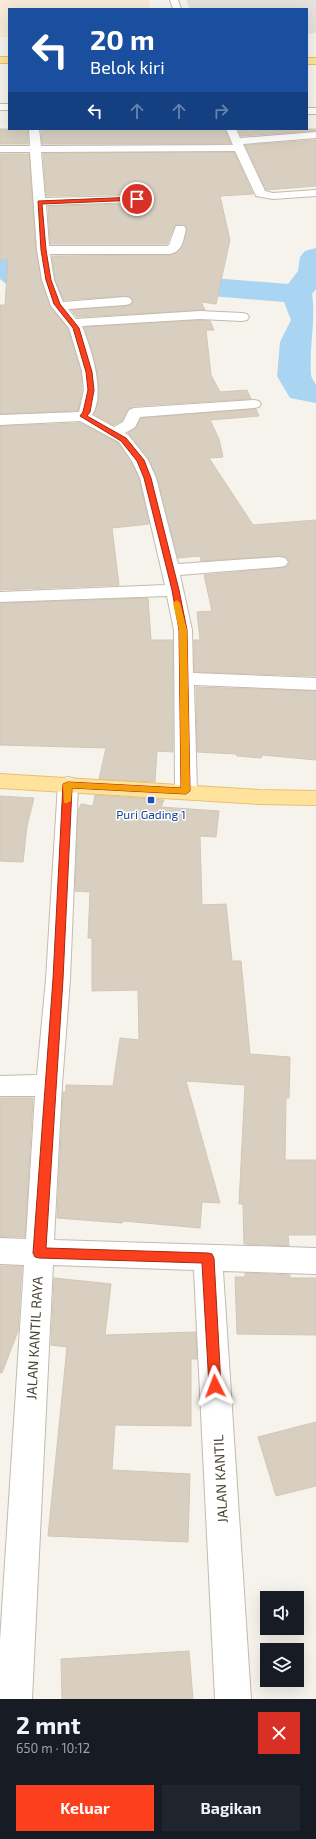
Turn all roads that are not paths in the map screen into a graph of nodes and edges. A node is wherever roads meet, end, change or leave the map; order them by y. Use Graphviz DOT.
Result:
graph roads {
  1 [pos="34,130"];
  2 [pos="232,130"];
  3 [pos="316,135"];
  4 [pos="239,145"];
  5 [pos="35,148"];
  6 [pos="0,149"];
  7 [pos="316,193"];
  8 [pos="137,199"];
  9 [pos="40,202"];
  10 [pos="180,229"];
  11 [pos="44,250"];
  12 [pos="125,301"];
  13 [pos="57,305"];
  14 [pos="242,317"];
  15 [pos="73,323"];
  16 [pos="254,404"];
  17 [pos="83,416"];
  18 [pos="0,420"];
  19 [pos="114,433"];
  20 [pos="278,562"];
  21 [pos="170,570"];
  22 [pos="175,590"];
  23 [pos="0,597"];
  24 [pos="184,679"];
  25 [pos="316,684"];
  26 [pos="0,781"];
  27 [pos="68,784"];
  28 [pos="186,791"];
  29 [pos="316,798"];
  30 [pos="49,1085"];
  31 [pos="0,1086"];
  32 [pos="0,1251"];
  33 [pos="39,1253"];
  34 [pos="208,1258"];
  35 [pos="316,1261"];
  36 [pos="14,1699"];
  37 [pos="233,1699"];
  1 -- 5 [label="street"];
  2 -- 4 [label="street"];
  3 -- 4 [label="street"];
  4 -- 5 [label="street"];
  4 -- 7 [label="street"];
  5 -- 6 [label="street"];
  5 -- 9 [label="street"];
  8 -- 9 [label="street"];
  9 -- 11 [label="street"];
  10 -- 11 [label="street"];
  11 -- 13 [label="street"];
  12 -- 13 [label="street"];
  13 -- 15 [label="street"];
  14 -- 15 [label="street"];
  15 -- 17 [label="street"];
  16 -- 19 [label="street"];
  17 -- 18 [label="street"];
  17 -- 19 [label="street"];
  19 -- 21 [label="street"];
  20 -- 21 [label="street"];
  21 -- 22 [label="street"];
  22 -- 23 [label="street"];
  22 -- 24 [label="street"];
  24 -- 25 [label="street"];
  24 -- 28 [label="street"];
  26 -- 27 [label="main road"];
  27 -- 28 [label="main road"];
  27 -- 30 [label="street, JALAN KANTIL RAYA"];
  28 -- 29 [label="main road"];
  30 -- 31 [label="street"];
  30 -- 33 [label="street, JALAN KANTIL RAYA"];
  32 -- 33 [label="street"];
  33 -- 34 [label="street"];
  33 -- 36 [label="street, JALAN KANTIL RAYA"];
  34 -- 35 [label="street"];
  34 -- 37 [label="street, JALAN KANTIL"];
}
